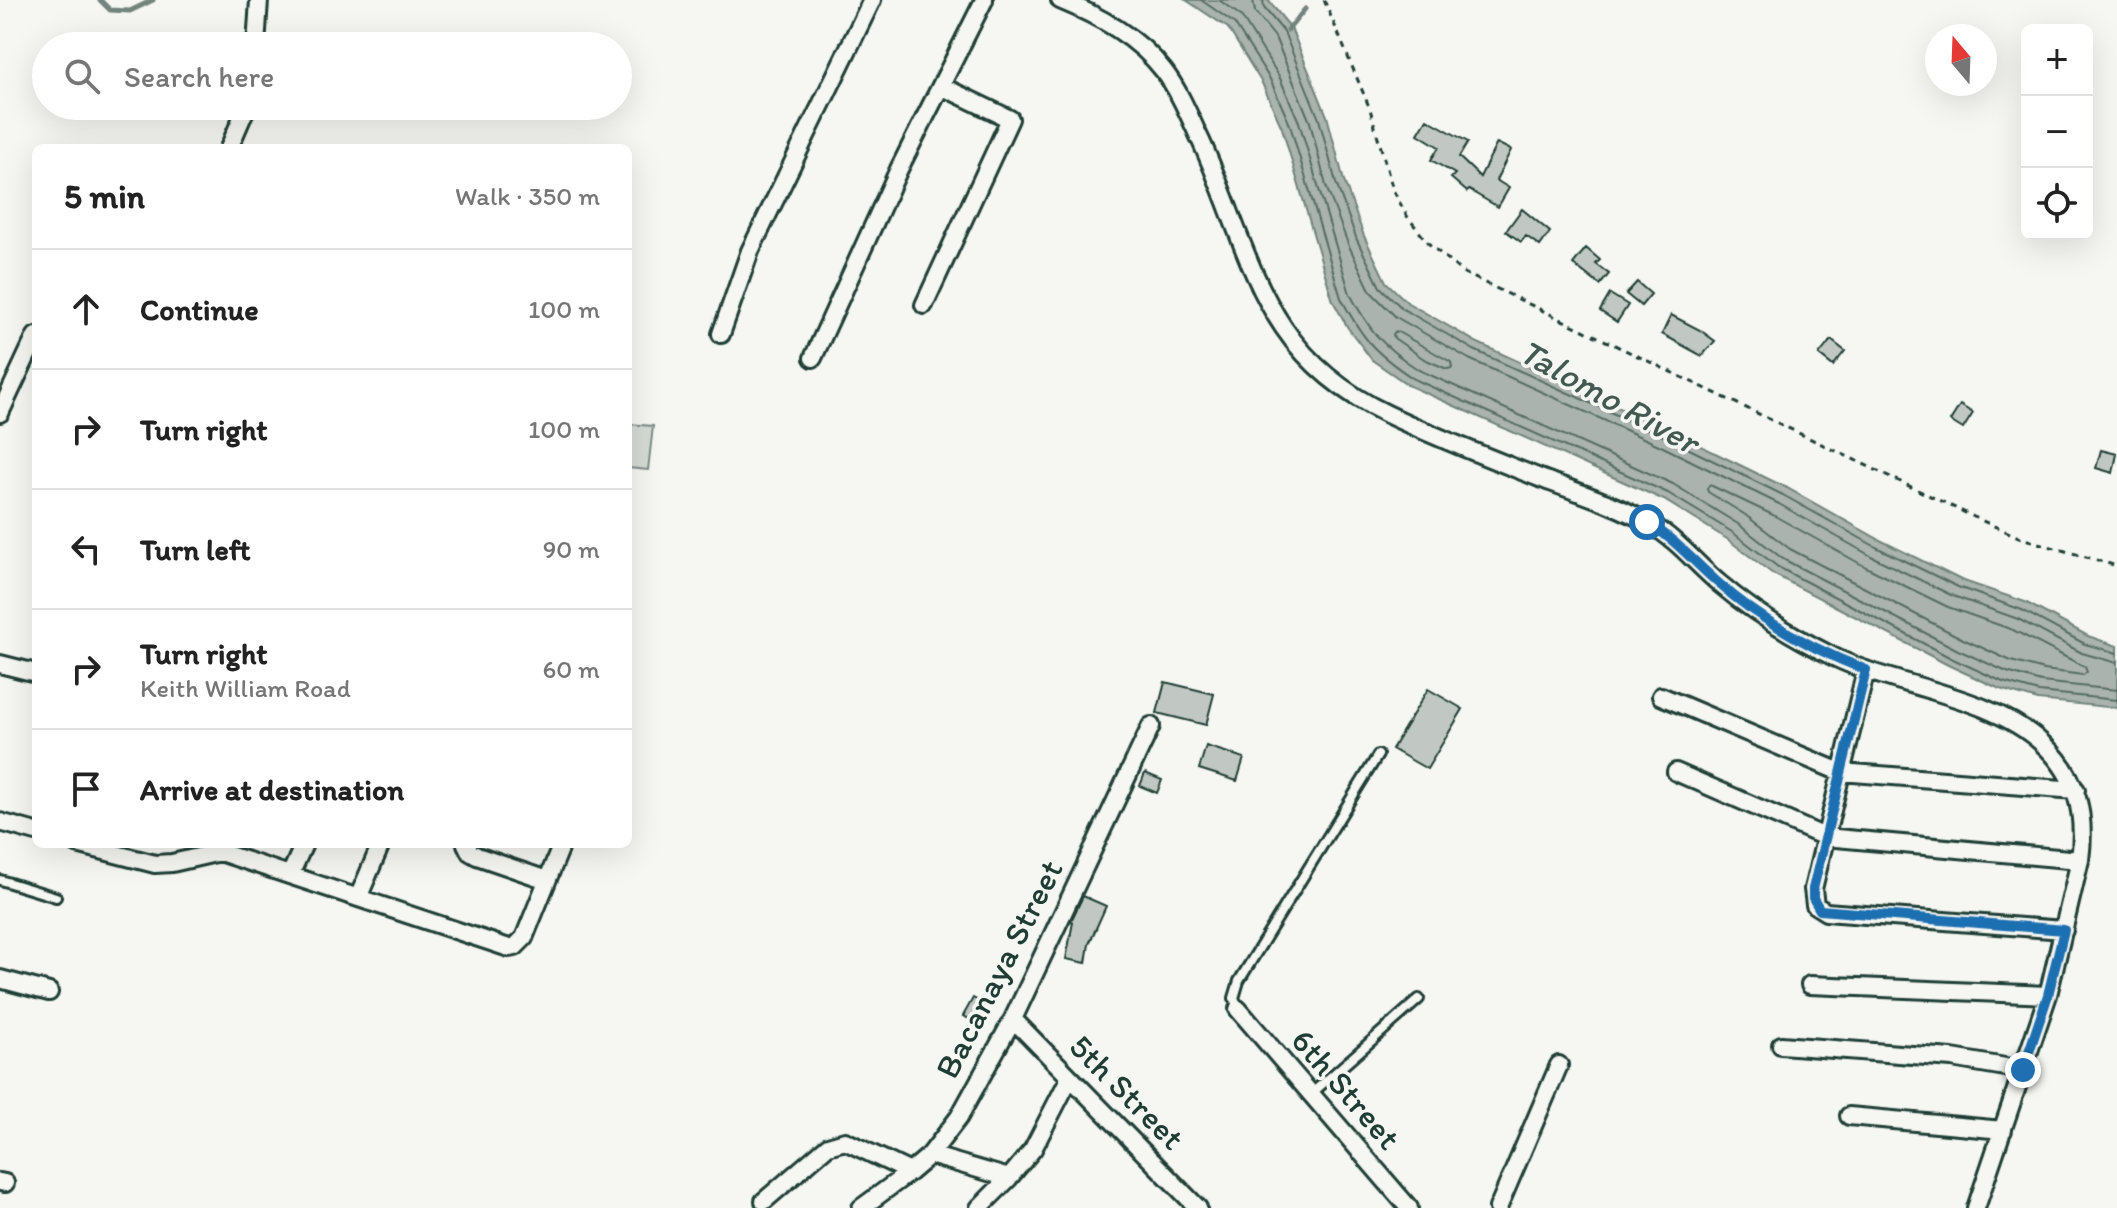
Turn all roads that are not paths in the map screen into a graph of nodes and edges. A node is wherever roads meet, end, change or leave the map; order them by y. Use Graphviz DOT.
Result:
graph roads {
  1 [pos="259,0"];
  2 [pos="872,0"];
  3 [pos="984,0"];
  4 [pos="1060,0"];
  5 [pos="257,32"];
  6 [pos="941,86"];
  7 [pos="241,120"];
  8 [pos="231,144"];
  9 [pos="924,305"];
  10 [pos="721,334"];
  11 [pos="32,347"];
  12 [pos="813,358"];
  13 [pos="0,413"];
  14 [pos="0,664"];
  15 [pos="1866,670"];
  16 [pos="32,672"];
  17 [pos="1661,696"];
  18 [pos="1151,726"];
  19 [pos="1378,755"];
  20 [pos="1676,772"];
  21 [pos="1840,772"];
  22 [pos="2076,790"];
  23 [pos="0,822"];
  24 [pos="32,831"];
  25 [pos="1825,837"];
  26 [pos="93,848"];
  27 [pos="221,848"];
  28 [pos="302,848"];
  29 [pos="379,848"];
  30 [pos="468,848"];
  31 [pos="560,848"];
  32 [pos="2080,860"];
  33 [pos="290,875"];
  34 [pos="0,880"];
  35 [pos="547,880"];
  36 [pos="56,897"];
  37 [pos="358,898"];
  38 [pos="2064,930"];
  39 [pos="0,979"];
  40 [pos="1810,985"];
  41 [pos="49,992"];
  42 [pos="2048,995"];
  43 [pos="1419,999"];
  44 [pos="1238,1009"];
  45 [pos="1013,1019"];
  46 [pos="1781,1045"];
  47 [pos="1559,1065"];
  48 [pos="2023,1070"];
  49 [pos="1070,1077"];
  50 [pos="1311,1094"];
  51 [pos="1849,1116"];
  52 [pos="2003,1130"];
  53 [pos="930,1155"];
  54 [pos="910,1172"];
  55 [pos="1009,1178"];
  56 [pos="764,1201"];
  57 [pos="861,1208"];
  58 [pos="979,1208"];
  59 [pos="1198,1208"];
  60 [pos="1409,1208"];
  61 [pos="1498,1208"];
  62 [pos="1976,1208"];
  1 -- 5 [label="street"];
  2 -- 10 [label="street"];
  3 -- 6 [label="street"];
  4 -- 15 [label="street"];
  6 -- 9 [label="street"];
  6 -- 12 [label="street"];
  7 -- 8 [label="street"];
  11 -- 13 [label="street"];
  14 -- 16 [label="street"];
  15 -- 21 [label="street"];
  15 -- 22 [label="street"];
  17 -- 21 [label="street"];
  18 -- 45 [label="street, Bacanaya Street"];
  19 -- 44 [label="lane"];
  20 -- 25 [label="street"];
  21 -- 22 [label="street"];
  21 -- 25 [label="street"];
  22 -- 32 [label="street"];
  23 -- 24 [label="street"];
  25 -- 32 [label="street"];
  25 -- 38 [label="street"];
  26 -- 27 [label="street"];
  27 -- 33 [label="street"];
  28 -- 33 [label="street"];
  29 -- 37 [label="street"];
  30 -- 35 [label="street"];
  31 -- 35 [label="street"];
  32 -- 38 [label="street"];
  33 -- 37 [label="street"];
  34 -- 36 [label="lane"];
  35 -- 37 [label="street"];
  38 -- 42 [label="street"];
  39 -- 41 [label="street"];
  40 -- 42 [label="street"];
  42 -- 48 [label="street"];
  43 -- 50 [label="lane"];
  44 -- 50 [label="street, 6th Street"];
  45 -- 49 [label="street, 5th Street"];
  45 -- 53 [label="street, Bacanaya Street"];
  46 -- 48 [label="street"];
  47 -- 61 [label="street"];
  48 -- 52 [label="street"];
  49 -- 55 [label="street"];
  49 -- 59 [label="street, 5th Street"];
  50 -- 60 [label="street, 6th Street"];
  51 -- 52 [label="street"];
  52 -- 62 [label="street"];
  53 -- 54 [label="street, Bacanaya Street"];
  53 -- 55 [label="street"];
  54 -- 56 [label="street"];
  54 -- 57 [label="street, Bacanaya Street"];
  55 -- 58 [label="street"];
}
